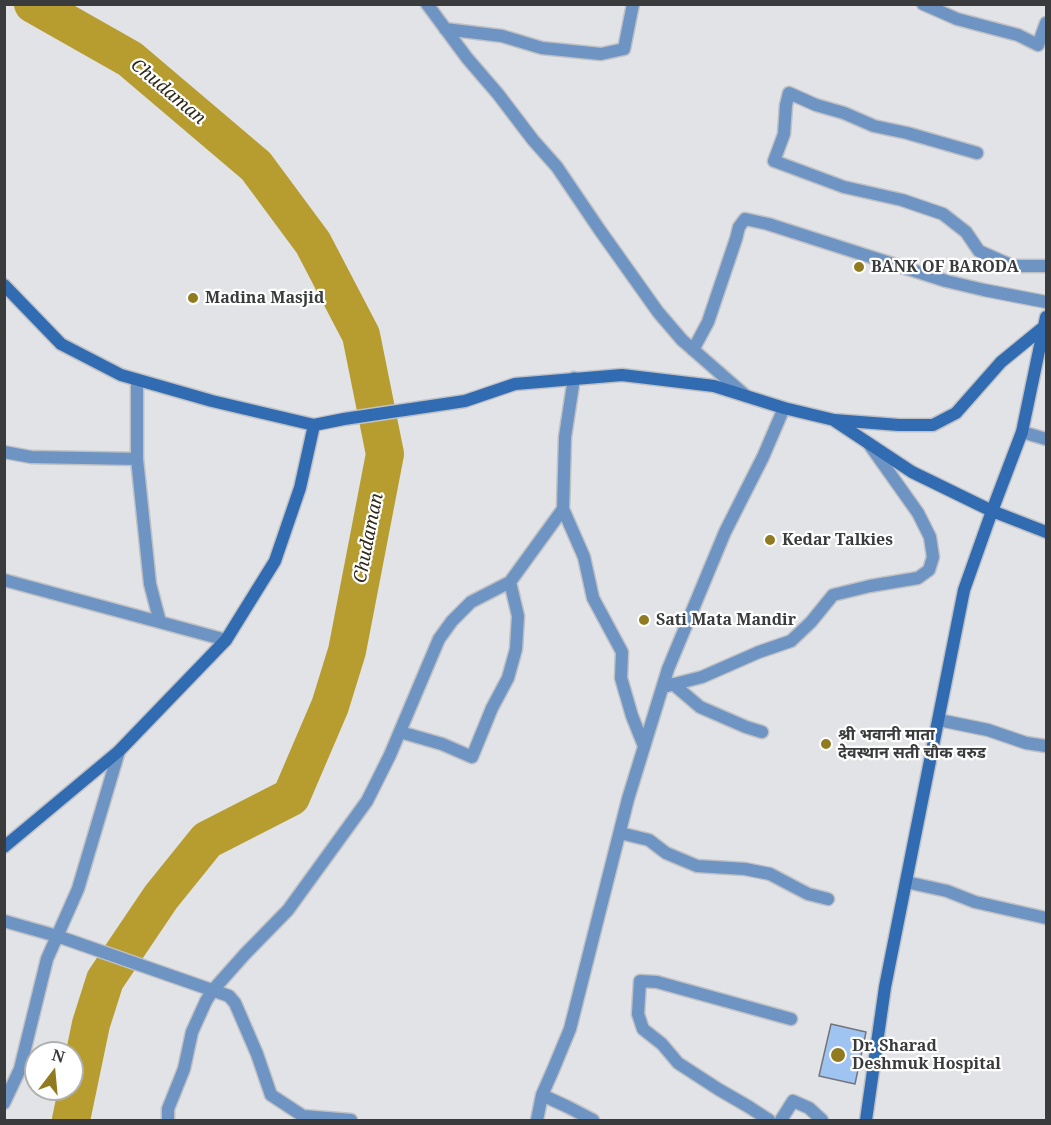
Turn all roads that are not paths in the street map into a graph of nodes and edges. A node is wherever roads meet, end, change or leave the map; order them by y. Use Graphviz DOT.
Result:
graph roads {
  1 [pos="428,4"];
  2 [pos="633,4"];
  3 [pos="922,4"];
  4 [pos="1047,23"];
  5 [pos="445,29"];
  6 [pos="977,153"];
  7 [pos="1047,266"];
  8 [pos="4,285"];
  9 [pos="1047,302"];
  10 [pos="1046,321"];
  11 [pos="1044,343"];
  12 [pos="693,350"];
  13 [pos="574,378"];
  14 [pos="137,380"];
  15 [pos="746,396"];
  16 [pos="784,408"];
  17 [pos="834,420"];
  18 [pos="314,426"];
  19 [pos="1022,432"];
  20 [pos="1047,439"];
  21 [pos="869,443"];
  22 [pos="4,452"];
  23 [pos="137,459"];
  24 [pos="563,509"];
  25 [pos="992,511"];
  26 [pos="1047,532"];
  27 [pos="4,580"];
  28 [pos="510,582"];
  29 [pos="159,622"];
  30 [pos="226,640"];
  31 [pos="668,686"];
  32 [pos="939,720"];
  33 [pos="400,732"];
  34 [pos="762,732"];
  35 [pos="644,746"];
  36 [pos="1047,746"];
  37 [pos="119,751"];
  38 [pos="620,833"];
  39 [pos="4,847"];
  40 [pos="906,882"];
  41 [pos="828,899"];
  42 [pos="1047,918"];
  43 [pos="4,921"];
  44 [pos="57,936"];
  45 [pos="213,990"];
  46 [pos="791,1019"];
  47 [pos="542,1095"];
  48 [pos="4,1104"];
  49 [pos="168,1120"];
  50 [pos="351,1120"];
  51 [pos="537,1120"];
  52 [pos="593,1120"];
  53 [pos="769,1120"];
  54 [pos="781,1120"];
  55 [pos="822,1120"];
  56 [pos="866,1120"];
  1 -- 5 [label="street"];
  2 -- 5 [label="street"];
  3 -- 4 [label="street"];
  5 -- 12 [label="street"];
  6 -- 7 [label="street"];
  8 -- 14 [label="street"];
  9 -- 12 [label="street"];
  10 -- 11 [label="street"];
  10 -- 17 [label="street"];
  11 -- 19 [label="street"];
  12 -- 15 [label="street"];
  13 -- 15 [label="street"];
  13 -- 18 [label="street"];
  13 -- 24 [label="street"];
  14 -- 18 [label="street"];
  14 -- 23 [label="street"];
  15 -- 16 [label="street"];
  16 -- 17 [label="street"];
  16 -- 31 [label="street"];
  17 -- 21 [label="street"];
  18 -- 30 [label="street"];
  19 -- 20 [label="street"];
  19 -- 25 [label="street"];
  21 -- 25 [label="street"];
  21 -- 31 [label="street"];
  22 -- 23 [label="street"];
  23 -- 29 [label="street"];
  24 -- 28 [label="street"];
  24 -- 35 [label="street"];
  25 -- 26 [label="street"];
  25 -- 32 [label="street"];
  27 -- 29 [label="street"];
  28 -- 33 [label="street"];
  28 -- 33 [label="street"];
  29 -- 30 [label="street"];
  30 -- 37 [label="street"];
  31 -- 34 [label="street"];
  31 -- 35 [label="street"];
  32 -- 36 [label="street"];
  32 -- 40 [label="street"];
  33 -- 45 [label="street"];
  35 -- 38 [label="street"];
  37 -- 39 [label="street"];
  37 -- 44 [label="street"];
  38 -- 41 [label="street"];
  38 -- 47 [label="street"];
  40 -- 42 [label="street"];
  40 -- 56 [label="street"];
  43 -- 44 [label="street"];
  44 -- 45 [label="street"];
  44 -- 48 [label="street"];
  45 -- 49 [label="street"];
  45 -- 50 [label="street"];
  46 -- 53 [label="street"];
  47 -- 51 [label="street"];
  47 -- 52 [label="street"];
  54 -- 55 [label="street"];
}
